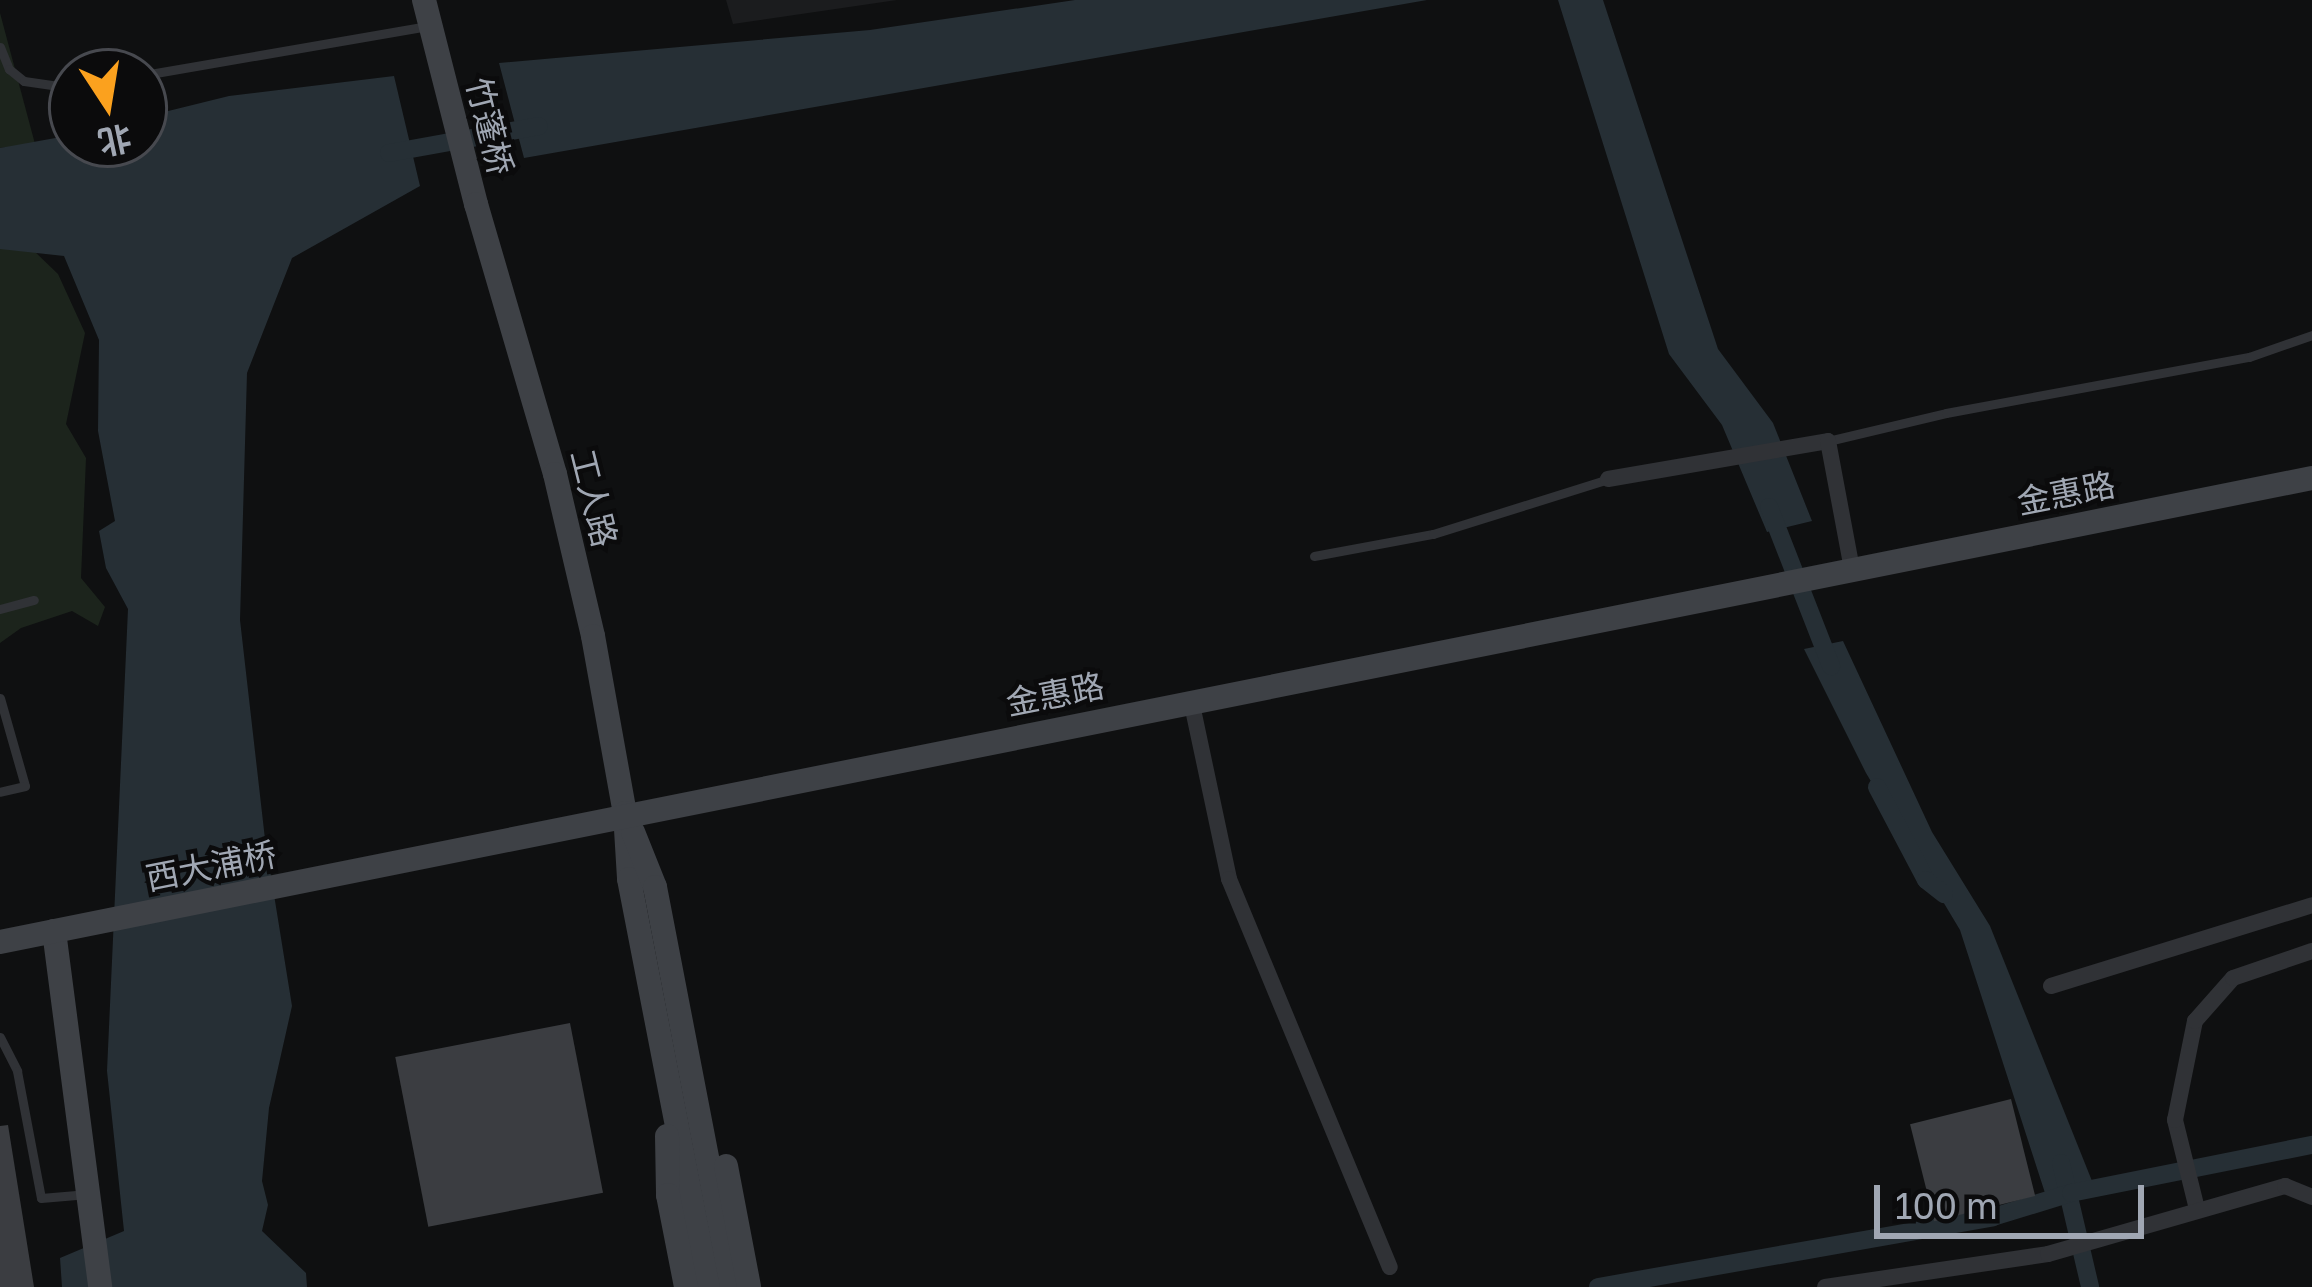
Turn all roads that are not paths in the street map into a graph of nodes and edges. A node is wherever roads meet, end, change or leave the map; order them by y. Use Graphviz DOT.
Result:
graph roads {
  1 [pos="424,0"];
  2 [pos="430,26"];
  3 [pos="0,47"];
  4 [pos="168,71"];
  5 [pos="48,84"];
  6 [pos="476,204"];
  7 [pos="2312,335"];
  8 [pos="1828,441"];
  9 [pos="2312,478"];
  10 [pos="1608,479"];
  11 [pos="1314,556"];
  12 [pos="1842,571"];
  13 [pos="34,600"];
  14 [pos="0,609"];
  15 [pos="0,698"];
  16 [pos="1191,700"];
  17 [pos="12,742"];
  18 [pos="0,745"];
  19 [pos="0,792"];
  20 [pos="625,813"];
  21 [pos="380,865"];
  22 [pos="2312,905"];
  23 [pos="54,931"];
  24 [pos="0,942"];
  25 [pos="2312,951"];
  26 [pos="2051,986"];
  27 [pos="0,1037"];
  28 [pos="677,1066"];
  29 [pos="88,1194"];
  30 [pos="2312,1197"];
  31 [pos="703,1200"];
  32 [pos="2198,1210"];
  33 [pos="1390,1267"];
  34 [pos="100,1287"];
  35 [pos="686,1287"];
  36 [pos="708,1287"];
  37 [pos="732,1287"];
  38 [pos="749,1287"];
  39 [pos="1825,1287"];
  1 -- 2 [label="main road"];
  2 -- 4 [label="lane"];
  2 -- 6 [label="main road, 竹蓬桥"];
  3 -- 5 [label="lane"];
  6 -- 20 [label="main road, 工人路"];
  7 -- 8 [label="lane"];
  8 -- 10 [label="street"];
  8 -- 12 [label="street"];
  9 -- 12 [label="main road, 金惠路"];
  10 -- 11 [label="lane"];
  12 -- 16 [label="main road, 金惠路"];
  13 -- 14 [label="lane"];
  15 -- 17 [label="lane"];
  16 -- 20 [label="main road, 金惠路"];
  16 -- 33 [label="street"];
  17 -- 18 [label="lane"];
  17 -- 19 [label="lane"];
  20 -- 21 [label="main road, 金惠路"];
  20 -- 28 [label="main road, 工人路"];
  21 -- 23 [label="main road, 西大浦桥"];
  22 -- 26 [label="street"];
  23 -- 24 [label="main road"];
  23 -- 29 [label="main road"];
  25 -- 32 [label="street"];
  27 -- 29 [label="lane"];
  28 -- 31 [label="main road, 工人路"];
  28 -- 35 [label="main road"];
  28 -- 38 [label="main road"];
  29 -- 34 [label="main road"];
  30 -- 32 [label="street"];
  31 -- 36 [label="main road"];
  31 -- 37 [label="main road"];
  32 -- 39 [label="street"];
}
